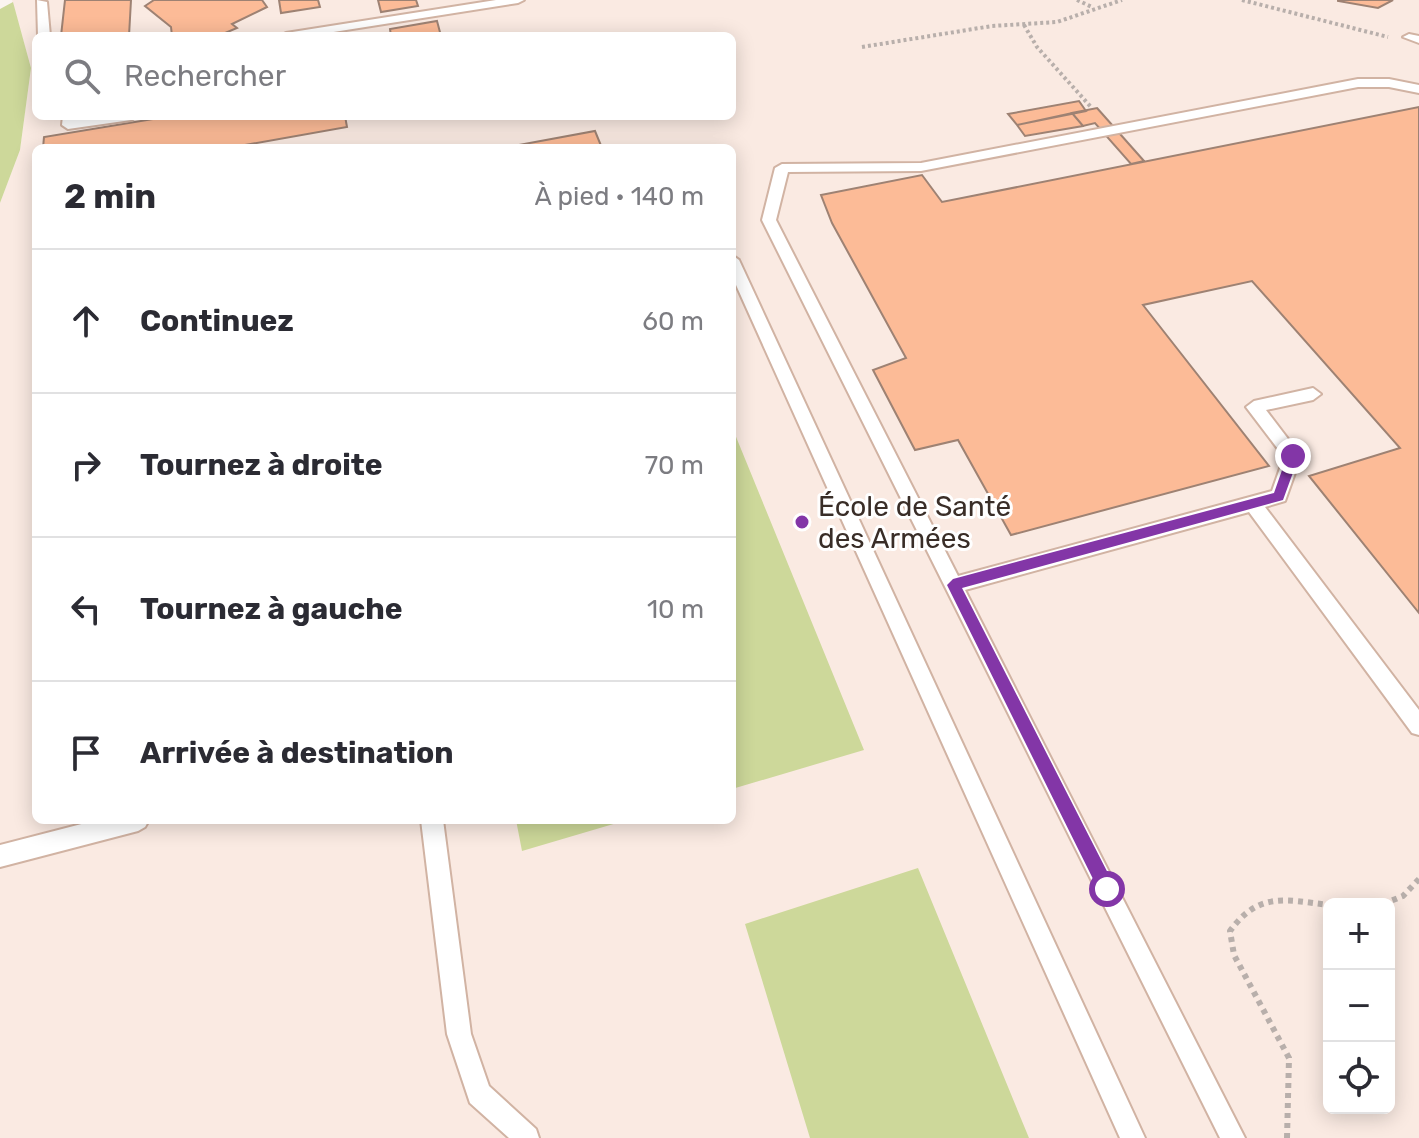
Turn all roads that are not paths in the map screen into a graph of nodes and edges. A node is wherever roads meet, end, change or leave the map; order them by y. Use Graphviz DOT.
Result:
graph roads {
  1 [pos="518,0"];
  2 [pos="41,2"];
  3 [pos="352,31"];
  4 [pos="44,32"];
  5 [pos="1419,89"];
  6 [pos="69,120"];
  7 [pos="103,120"];
  8 [pos="736,269"];
  9 [pos="1313,394"];
  10 [pos="1253,504"];
  11 [pos="953,585"];
  12 [pos="1419,726"];
  13 [pos="123,824"];
  14 [pos="433,824"];
  15 [pos="0,856"];
  16 [pos="527,1138"];
  17 [pos="1133,1138"];
  18 [pos="1233,1138"];
  1 -- 3 [label="lane"];
  2 -- 4 [label="lane"];
  5 -- 11 [label="lane"];
  6 -- 7 [label="lane"];
  8 -- 17 [label="lane"];
  9 -- 10 [label="lane"];
  10 -- 11 [label="lane"];
  10 -- 12 [label="lane"];
  11 -- 18 [label="lane"];
  13 -- 15 [label="lane"];
  14 -- 16 [label="lane"];
}
